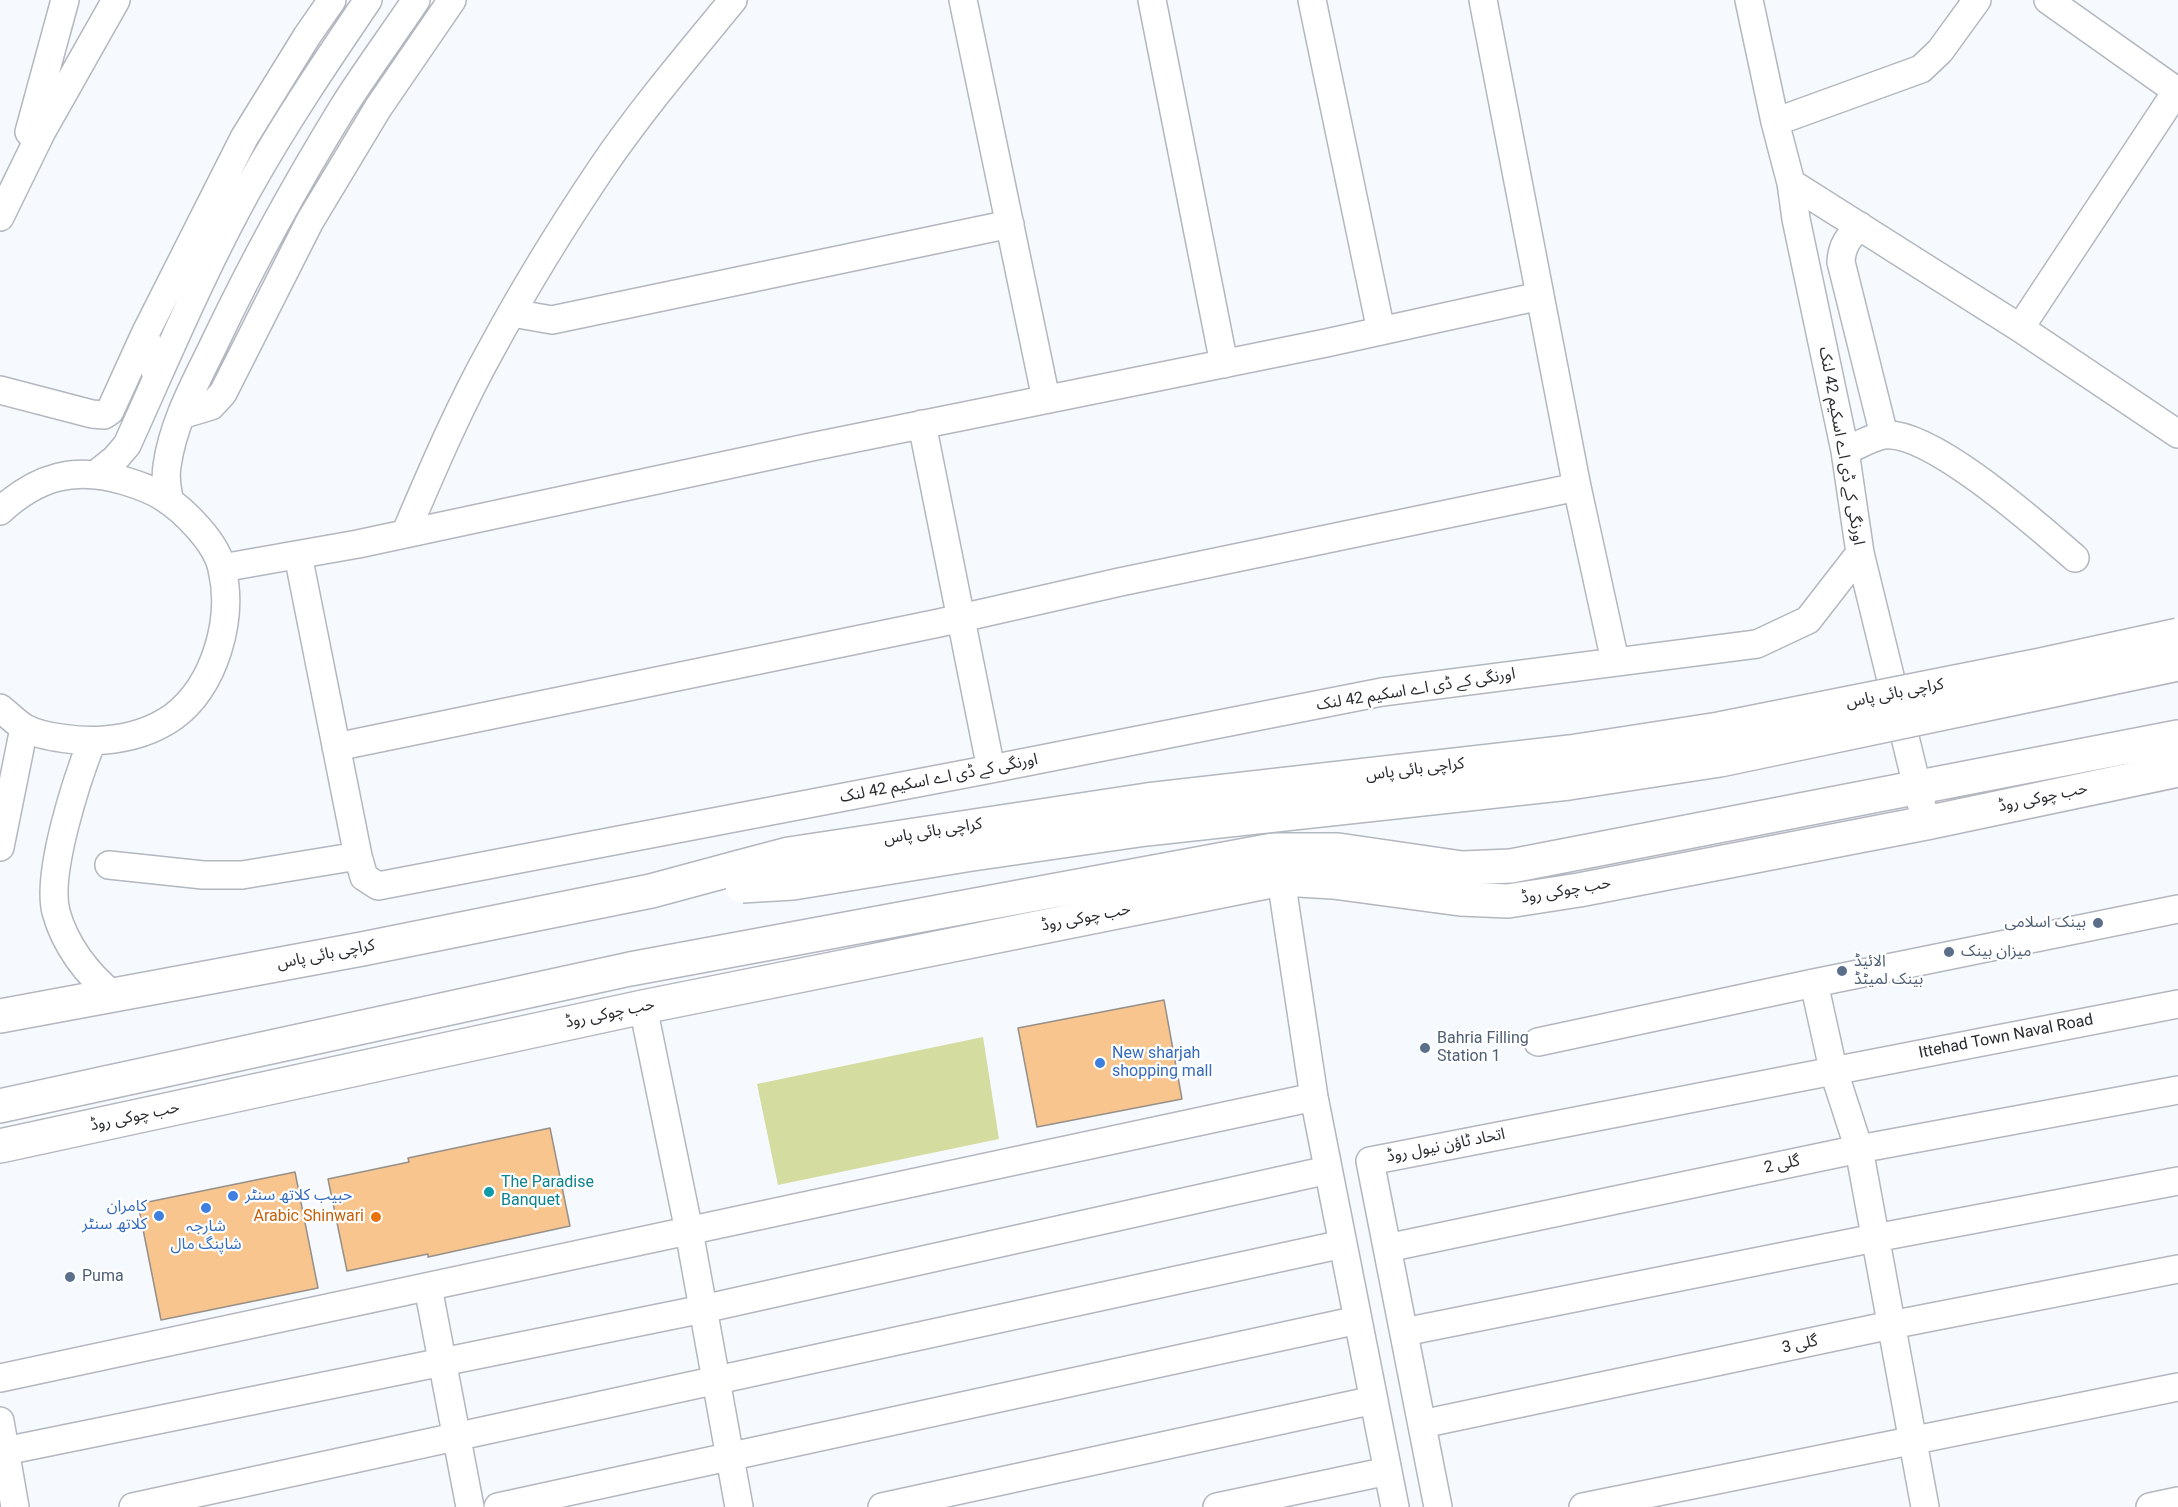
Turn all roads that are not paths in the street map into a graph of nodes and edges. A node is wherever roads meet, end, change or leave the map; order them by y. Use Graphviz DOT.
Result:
graph roads {
  1 [pos="65,0"];
  2 [pos="117,0"];
  3 [pos="332,0"];
  4 [pos="368,0"];
  5 [pos="416,0"];
  6 [pos="452,0"];
  7 [pos="733,0"];
  8 [pos="963,0"];
  9 [pos="1152,0"];
  10 [pos="1312,0"];
  11 [pos="1483,0"];
  12 [pos="1749,0"];
  13 [pos="1977,0"];
  14 [pos="2048,0"];
  15 [pos="2178,91"];
  16 [pos="1775,122"];
  17 [pos="1791,183"];
  18 [pos="16,184"];
  19 [pos="0,217"];
  20 [pos="1010,224"];
  21 [pos="1860,226"];
  22 [pos="1540,296"];
  23 [pos="512,313"];
  24 [pos="2020,328"];
  25 [pos="1381,331"];
  26 [pos="145,334"];
  27 [pos="1224,364"];
  28 [pos="157,378"];
  29 [pos="0,390"];
  30 [pos="1046,399"];
  31 [pos="181,415"];
  32 [pos="922,424"];
  33 [pos="2178,434"];
  34 [pos="1884,435"];
  35 [pos="1845,451"];
  36 [pos="95,475"];
  37 [pos="1577,487"];
  38 [pos="170,502"];
  39 [pos="0,511"];
  40 [pos="405,534"];
  41 [pos="1860,553"];
  42 [pos="298,555"];
  43 [pos="2075,558"];
  44 [pos="222,568"];
  45 [pos="961,618"];
  46 [pos="2178,635"];
  47 [pos="1615,661"];
  48 [pos="2178,664"];
  49 [pos="0,708"];
  50 [pos="24,728"];
  51 [pos="2178,737"];
  52 [pos="92,741"];
  53 [pos="336,747"];
  54 [pos="991,769"];
  55 [pos="2178,770"];
  56 [pos="1917,787"];
  57 [pos="1926,823"];
  58 [pos="0,847"];
  59 [pos="358,856"];
  60 [pos="109,865"];
  61 [pos="1277,865"];
  62 [pos="741,877"];
  63 [pos="2178,909"];
  64 [pos="1814,982"];
  65 [pos="113,995"];
  66 [pos="2178,1004"];
  67 [pos="643,1006"];
  68 [pos="0,1016"];
  69 [pos="1538,1042"];
  70 [pos="1833,1069"];
  71 [pos="2178,1090"];
  72 [pos="1314,1097"];
  73 [pos="0,1106"];
  74 [pos="0,1146"];
  75 [pos="1859,1149"];
  76 [pos="1328,1170"];
  77 [pos="2178,1181"];
  78 [pos="689,1231"];
  79 [pos="1875,1238"];
  80 [pos="1343,1244"];
  81 [pos="1387,1248"];
  82 [pos="2178,1269"];
  83 [pos="428,1287"];
  84 [pos="704,1309"];
  85 [pos="1358,1320"];
  86 [pos="1892,1325"];
  87 [pos="1404,1332"];
  88 [pos="442,1362"];
  89 [pos="0,1378"];
  90 [pos="716,1380"];
  91 [pos="2178,1387"];
  92 [pos="1374,1400"];
  93 [pos="0,1421"];
  94 [pos="1422,1424"];
  95 [pos="457,1437"];
  96 [pos="1913,1441"];
  97 [pos="5,1451"];
  98 [pos="730,1458"];
  99 [pos="1388,1471"];
  100 [pos="2178,1501"];
  101 [pos="15,1507"];
  102 [pos="133,1507"];
  103 [pos="470,1507"];
  104 [pos="498,1507"];
  105 [pos="739,1507"];
  106 [pos="882,1507"];
  107 [pos="1217,1507"];
  108 [pos="1395,1507"];
  109 [pos="1438,1507"];
  110 [pos="1583,1507"];
  111 [pos="1925,1507"];
  112 [pos="2150,1507"];
  1 -- 18 [label="street"];
  2 -- 18 [label="street"];
  3 -- 26 [label="street"];
  4 -- 28 [label="street"];
  5 -- 31 [label="street"];
  6 -- 31 [label="street"];
  7 -- 23 [label="street"];
  8 -- 20 [label="street"];
  9 -- 27 [label="street"];
  10 -- 25 [label="street"];
  11 -- 22 [label="street"];
  12 -- 16 [label="street, اورنگی کے ڈی اے اسکیم 42 لنک"];
  13 -- 16 [label="street"];
  14 -- 15 [label="street"];
  15 -- 24 [label="street"];
  16 -- 17 [label="street, اورنگی کے ڈی اے اسکیم 42 لنک"];
  17 -- 21 [label="street"];
  17 -- 35 [label="street, اورنگی کے ڈی اے اسکیم 42 لنک"];
  18 -- 19 [label="street"];
  20 -- 23 [label="street"];
  20 -- 30 [label="street"];
  21 -- 24 [label="street"];
  21 -- 34 [label="street"];
  22 -- 25 [label="street"];
  22 -- 37 [label="street"];
  23 -- 40 [label="street"];
  24 -- 33 [label="street"];
  25 -- 27 [label="street"];
  26 -- 28 [label="street"];
  26 -- 29 [label="street"];
  27 -- 30 [label="street"];
  28 -- 36 [label="street"];
  30 -- 32 [label="street"];
  31 -- 38 [label="street"];
  32 -- 40 [label="street"];
  32 -- 45 [label="street"];
  34 -- 35 [label="street"];
  34 -- 43 [label="street"];
  35 -- 41 [label="street, اورنگی کے ڈی اے اسکیم 42 لنک"];
  36 -- 38 [label="street"];
  36 -- 39 [label="street"];
  37 -- 45 [label="street"];
  37 -- 47 [label="street"];
  38 -- 44 [label="street"];
  40 -- 42 [label="street"];
  41 -- 47 [label="street, اورنگی کے ڈی اے اسکیم 42 لنک"];
  41 -- 56 [label="street"];
  42 -- 44 [label="street"];
  42 -- 53 [label="street"];
  44 -- 52 [label="street"];
  45 -- 53 [label="street"];
  45 -- 54 [label="street"];
  46 -- 62 [label="highway, کراچی بائی پاس, bridge"];
  47 -- 54 [label="street, اورنگی کے ڈی اے اسکیم 42 لنک"];
  48 -- 62 [label="highway, کراچی بائی پاس, bridge"];
  49 -- 50 [label="street"];
  50 -- 52 [label="street"];
  50 -- 58 [label="street"];
  51 -- 56 [label="highway"];
  52 -- 65 [label="street"];
  53 -- 59 [label="street"];
  54 -- 59 [label="street, اورنگی کے ڈی اے اسکیم 42 لنک"];
  55 -- 57 [label="highway, حب چوکی روڈ"];
  56 -- 57 [label="street"];
  56 -- 61 [label="highway"];
  57 -- 61 [label="highway, حب چوکی روڈ"];
  59 -- 60 [label="street"];
  61 -- 67 [label="highway, حب چوکی روڈ"];
  61 -- 72 [label="street"];
  61 -- 73 [label="highway"];
  62 -- 65 [label="highway, کراچی بائی پاس"];
  63 -- 64 [label="street"];
  64 -- 69 [label="street"];
  64 -- 70 [label="street"];
  65 -- 68 [label="highway, کراچی بائی پاس"];
  66 -- 70 [label="street, Ittehad Town Naval Road"];
  67 -- 74 [label="highway, حب چوکی روڈ"];
  67 -- 78 [label="street"];
  70 -- 75 [label="street"];
  70 -- 81 [label="street, اتحاد ٹاؤن نیول روڈ"];
  71 -- 75 [label="street, گلی 2"];
  72 -- 76 [label="street"];
  72 -- 78 [label="street"];
  75 -- 79 [label="street"];
  75 -- 81 [label="street, گلی 2"];
  76 -- 80 [label="street"];
  76 -- 84 [label="street"];
  77 -- 79 [label="street"];
  78 -- 83 [label="street"];
  78 -- 84 [label="street"];
  79 -- 86 [label="street"];
  79 -- 87 [label="street"];
  80 -- 85 [label="street"];
  80 -- 90 [label="street"];
  81 -- 87 [label="street, اتحاد ٹاؤن نیول روڈ"];
  82 -- 86 [label="street, گلی 3"];
  83 -- 88 [label="street"];
  83 -- 89 [label="street"];
  84 -- 88 [label="street"];
  84 -- 90 [label="street"];
  85 -- 92 [label="street"];
  85 -- 98 [label="street"];
  86 -- 94 [label="street, گلی 3"];
  86 -- 96 [label="street"];
  87 -- 94 [label="street, اتحاد ٹاؤن نیول روڈ"];
  88 -- 95 [label="street"];
  88 -- 97 [label="street"];
  90 -- 95 [label="street"];
  90 -- 98 [label="street"];
  91 -- 96 [label="street"];
  92 -- 99 [label="street"];
  92 -- 106 [label="street"];
  93 -- 97 [label="street"];
  94 -- 109 [label="street, اتحاد ٹاؤن نیول روڈ"];
  95 -- 102 [label="street"];
  95 -- 103 [label="street"];
  96 -- 110 [label="street"];
  96 -- 111 [label="street"];
  97 -- 101 [label="street"];
  98 -- 104 [label="street"];
  98 -- 105 [label="street"];
  99 -- 107 [label="street"];
  99 -- 108 [label="street"];
  100 -- 112 [label="street"];
}
